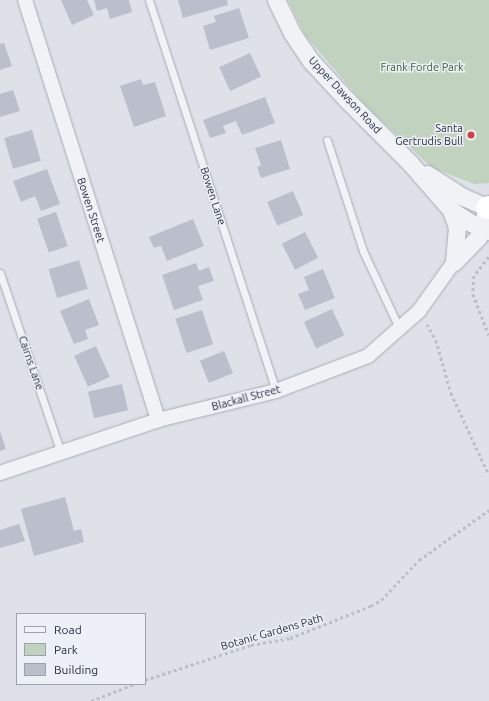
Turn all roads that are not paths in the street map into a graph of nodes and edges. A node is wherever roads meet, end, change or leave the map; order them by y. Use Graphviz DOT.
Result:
graph roads {
  1 [pos="25,0"];
  2 [pos="149,0"];
  3 [pos="276,0"];
  4 [pos="327,140"];
  5 [pos="410,163"];
  6 [pos="451,210"];
  7 [pos="487,216"];
  8 [pos="454,262"];
  9 [pos="0,273"];
  10 [pos="400,330"];
  11 [pos="276,391"];
  12 [pos="158,420"];
  13 [pos="61,453"];
  14 [pos="0,473"];
  1 -- 12 [label="street, Bowen Street"];
  2 -- 11 [label="lane, Bowen Lane"];
  3 -- 5 [label="street, Upper Dawson Road"];
  4 -- 10 [label="lane"];
  5 -- 6 [label="street, Upper Dawson Road"];
  5 -- 7 [label="street, Upper Dawson Road"];
  6 -- 7 [label="street, Upper Dawson Road"];
  6 -- 8 [label="street"];
  7 -- 8 [label="street"];
  8 -- 10 [label="street, Blackall Street"];
  9 -- 13 [label="lane, Cairns Lane"];
  10 -- 11 [label="street, Blackall Street"];
  11 -- 12 [label="street, Blackall Street"];
  12 -- 13 [label="street, Blackall Street"];
  13 -- 14 [label="street, Blackall Street"];
}
